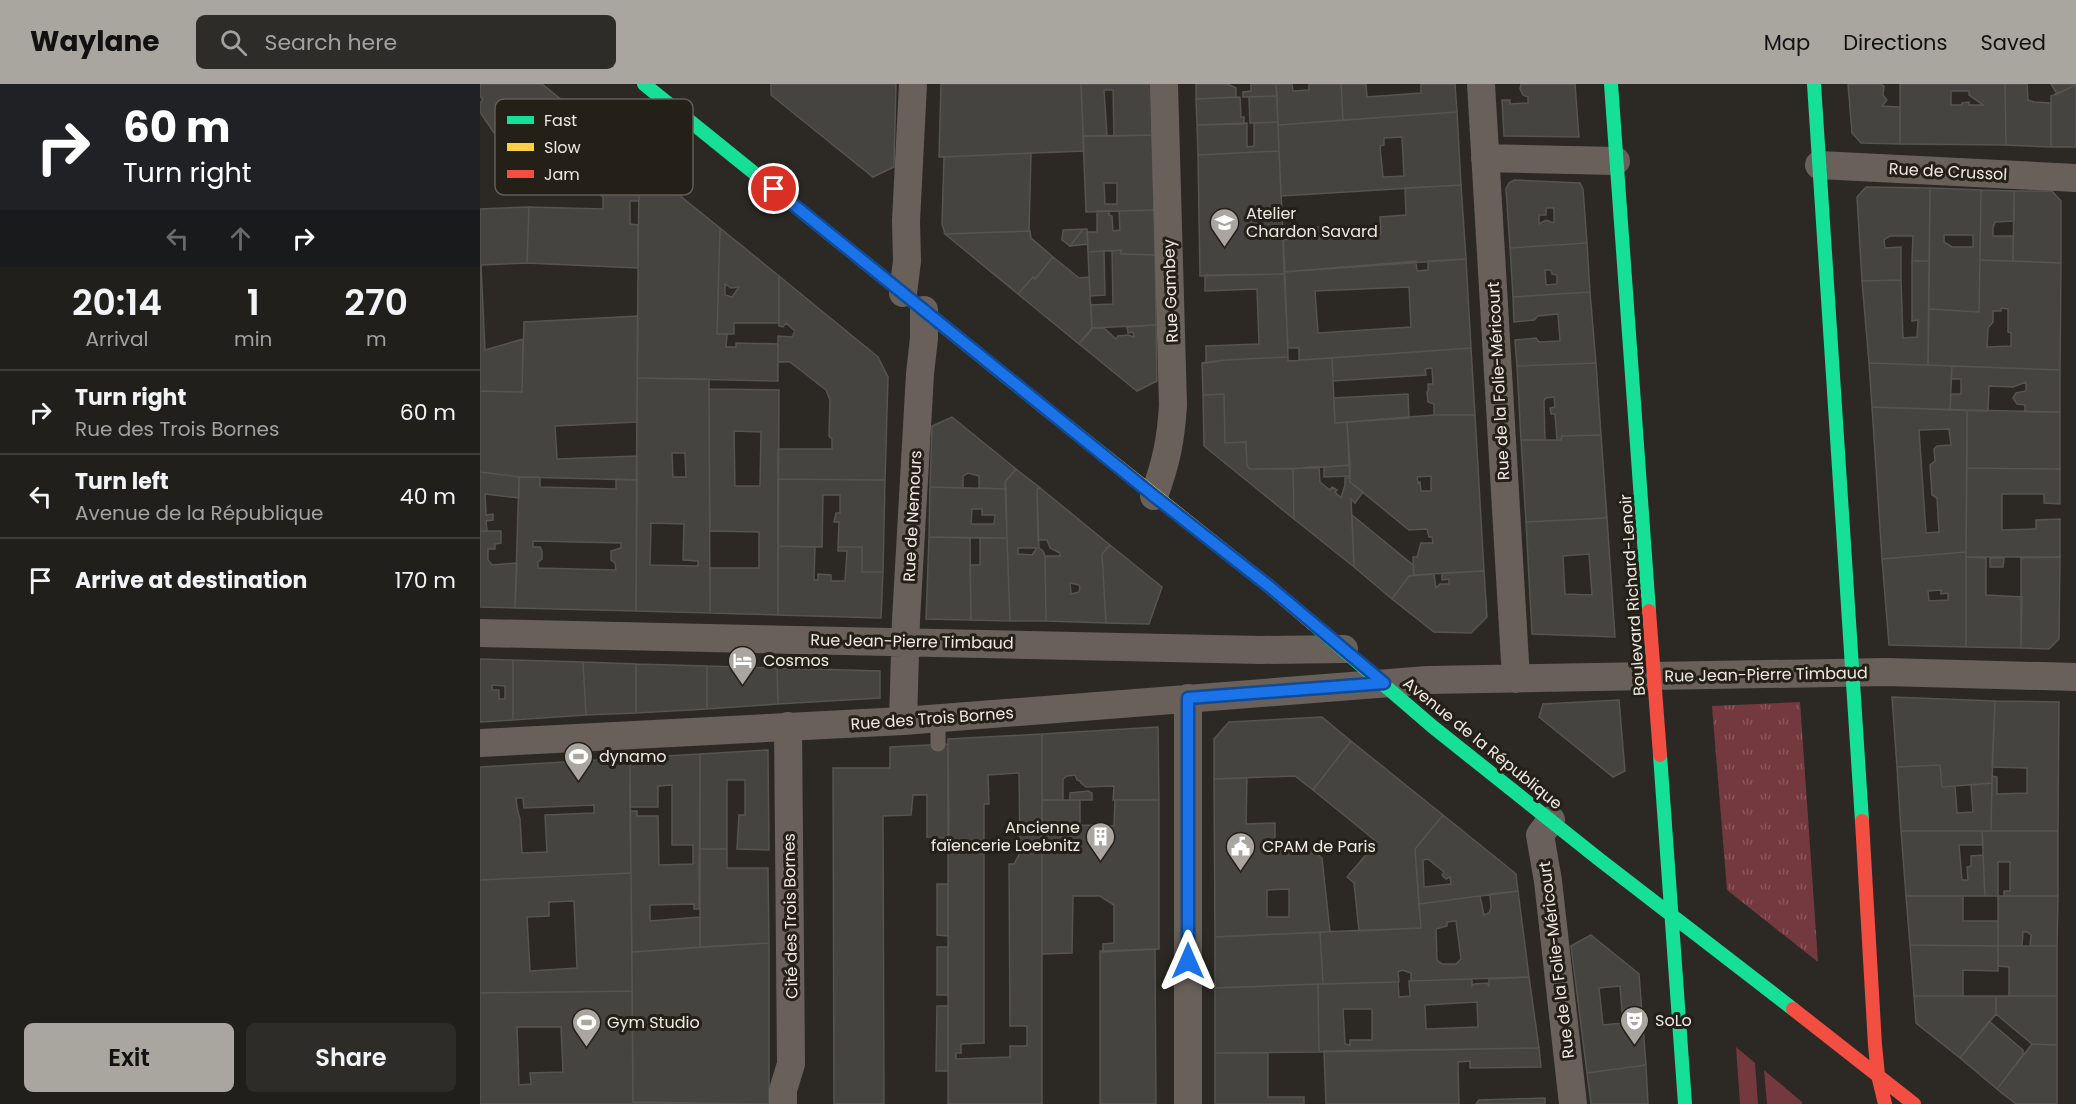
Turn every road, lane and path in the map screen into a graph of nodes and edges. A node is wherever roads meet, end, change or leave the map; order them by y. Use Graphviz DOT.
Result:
graph roads {
  1 [pos="644,84"];
  2 [pos="913,84"];
  3 [pos="1164,84"];
  4 [pos="1481,84"];
  5 [pos="1611,84"];
  6 [pos="1814,84"];
  7 [pos="663,99"];
  8 [pos="693,124"];
  9 [pos="1485,158"];
  10 [pos="1616,161"];
  11 [pos="1819,165"];
  12 [pos="2076,178"];
  13 [pos="914,302"];
  14 [pos="1154,496"];
  15 [pos="480,633"];
  16 [pos="905,641"];
  17 [pos="1344,649"];
  18 [pos="1840,673"];
  19 [pos="1654,676"];
  20 [pos="2076,677"];
  21 [pos="1516,679"];
  22 [pos="1384,683"];
  23 [pos="1188,698"];
  24 [pos="903,721"];
  25 [pos="788,726"];
  26 [pos="480,743"];
  27 [pos="1551,820"];
  28 [pos="1673,915"];
  29 [pos="1878,1075"];
  30 [pos="783,1104"];
  31 [pos="1188,1104"];
  32 [pos="1573,1104"];
  33 [pos="1685,1104"];
  34 [pos="1885,1104"];
  35 [pos="1914,1104"];
  1 -- 7 [label="street, Avenue de la République"];
  2 -- 13 [label="street, Rue de Nemours"];
  3 -- 14 [label="street, Rue Gambey"];
  4 -- 9 [label="street, Rue de la Folie-Méricourt"];
  5 -- 10 [label="street, Boulevard Richard-Lenoir"];
  6 -- 11 [label="street"];
  8 -- 13 [label="street, Avenue de la République"];
  9 -- 10 [label="street"];
  9 -- 21 [label="street, Rue de la Folie-Méricourt"];
  10 -- 19 [label="street, Boulevard Richard-Lenoir"];
  11 -- 12 [label="street, Rue de Crussol"];
  11 -- 18 [label="street"];
  13 -- 14 [label="street, Avenue de la République"];
  13 -- 16 [label="street, Rue de Nemours"];
  14 -- 17 [label="street, Avenue de la République"];
  15 -- 16 [label="street, Rue Jean-Pierre Timbaud"];
  16 -- 17 [label="street, Rue Jean-Pierre Timbaud"];
  16 -- 24 [label="street, Rue de Nemours"];
  17 -- 22 [label="street, Avenue de la République"];
  18 -- 19 [label="street, Rue Jean-Pierre Timbaud"];
  18 -- 20 [label="street, Rue Jean-Pierre Timbaud"];
  18 -- 29 [label="street"];
  19 -- 21 [label="street, Rue Jean-Pierre Timbaud"];
  19 -- 28 [label="street, Boulevard Richard-Lenoir"];
  21 -- 22 [label="street, Rue Jean-Pierre Timbaud"];
  22 -- 23 [label="street, Rue des Trois Bornes"];
  22 -- 27 [label="street, Avenue de la République"];
  23 -- 24 [label="street, Rue des Trois Bornes"];
  23 -- 31 [label="street"];
  24 -- 25 [label="street, Rue des Trois Bornes"];
  25 -- 26 [label="street, Rue des Trois Bornes"];
  25 -- 30 [label="street, Cité des Trois Bornes"];
  27 -- 28 [label="street, Avenue de la République"];
  27 -- 32 [label="street, Rue de la Folie-Méricourt"];
  28 -- 29 [label="street, Avenue de la République"];
  28 -- 33 [label="street, Boulevard Richard-Lenoir"];
  29 -- 34 [label="street"];
  29 -- 35 [label="street, Avenue de la République"];
}
